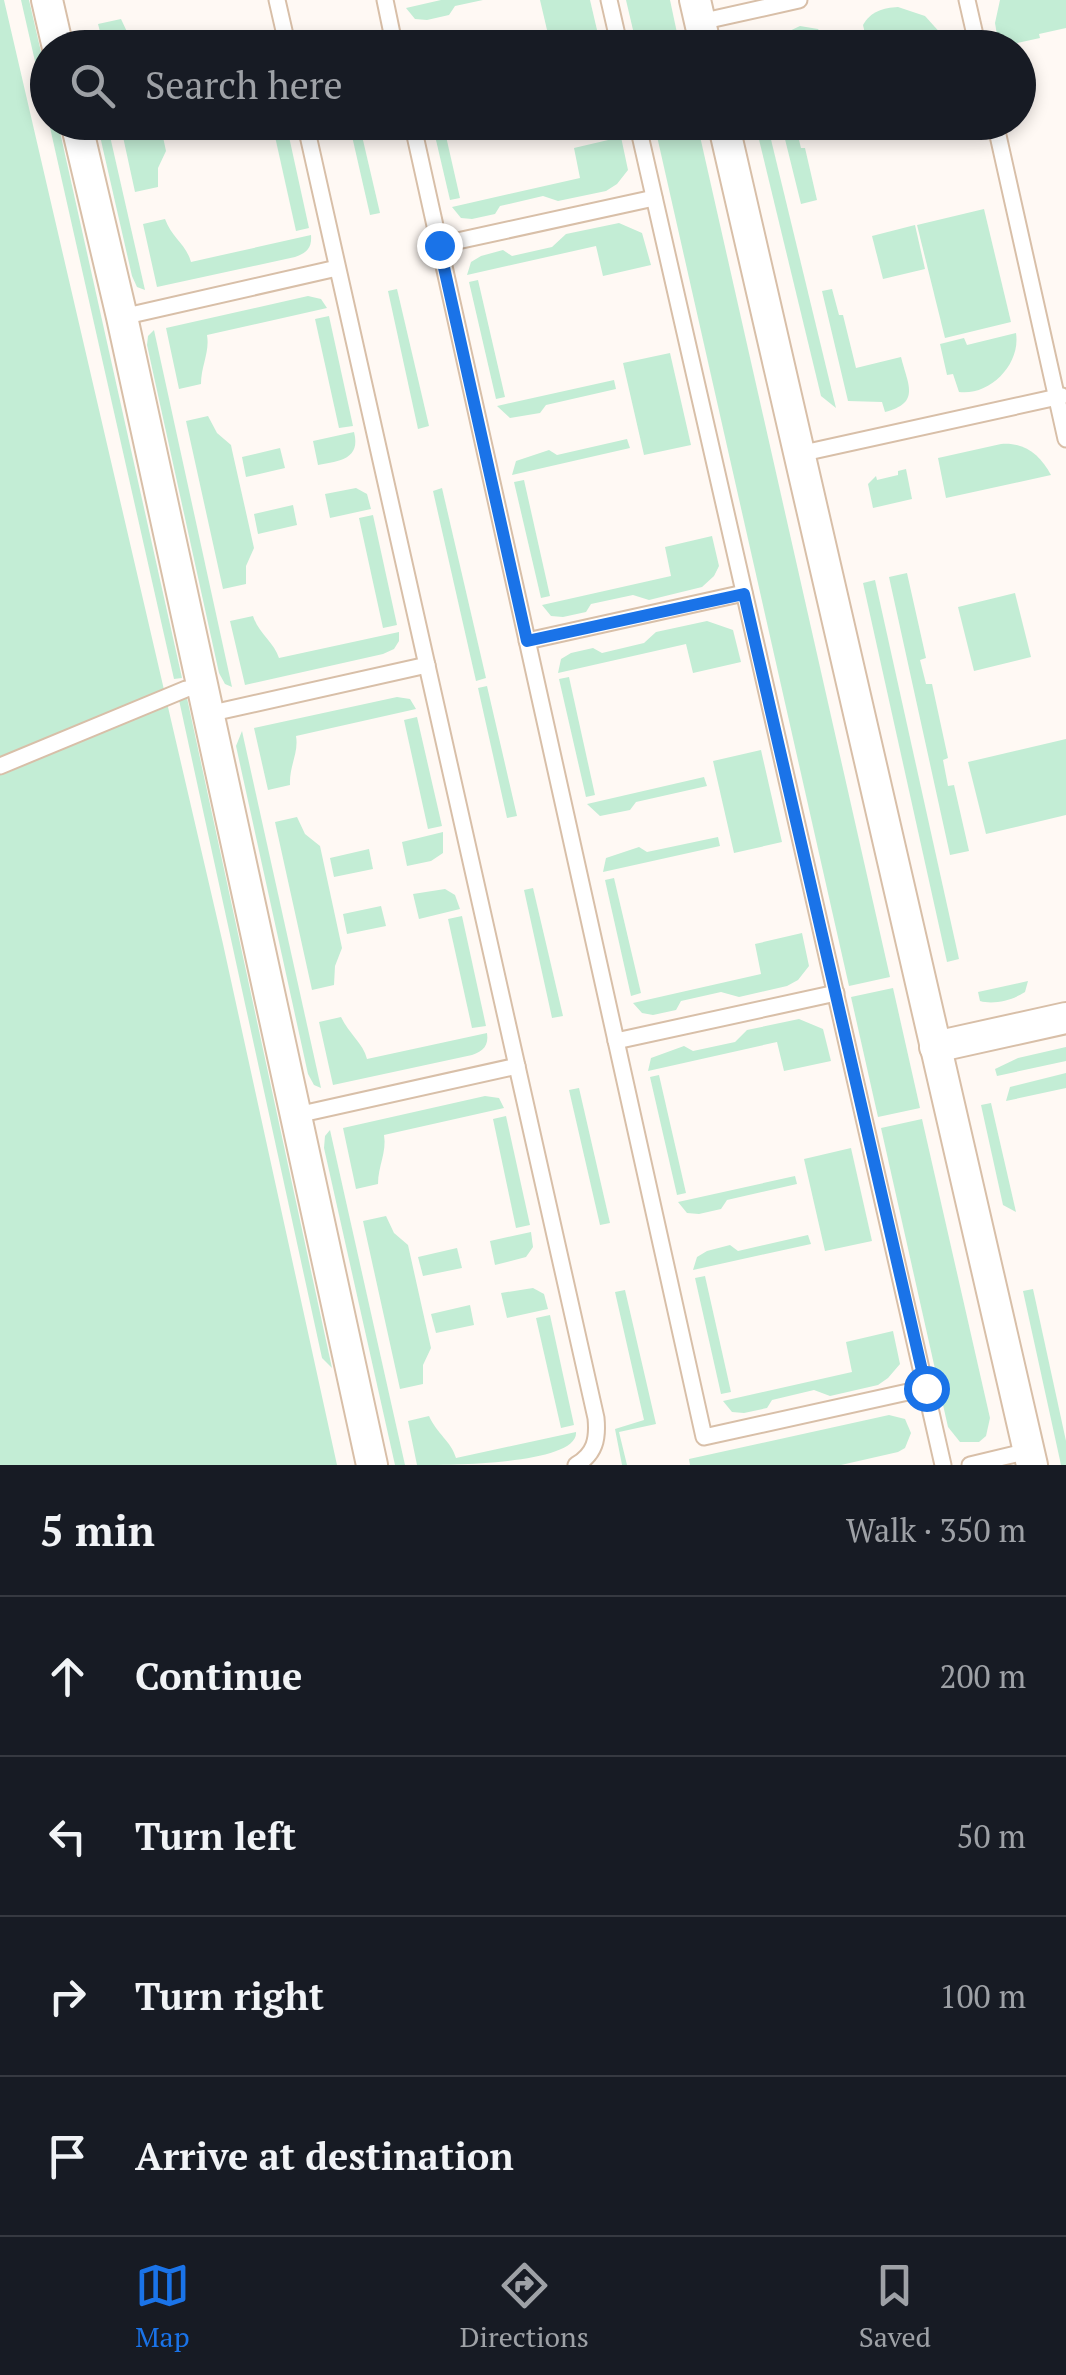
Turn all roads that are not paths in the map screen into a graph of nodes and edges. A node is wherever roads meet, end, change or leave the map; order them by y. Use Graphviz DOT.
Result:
graph roads {
  1 [pos="47,0"];
  2 [pos="277,0"];
  3 [pos="384,0"];
  4 [pos="609,0"];
  5 [pos="800,0"];
  6 [pos="967,0"];
  7 [pos="700,23"];
  8 [pos="54,30"];
  9 [pos="284,30"];
  10 [pos="391,30"];
  11 [pos="616,30"];
  12 [pos="974,30"];
  13 [pos="80,140"];
  14 [pos="308,140"];
  15 [pos="416,140"];
  16 [pos="641,140"];
  17 [pos="727,140"];
  18 [pos="999,140"];
  19 [pos="654,198"];
  20 [pos="439,245"];
  21 [pos="338,268"];
  22 [pos="122,316"];
  23 [pos="1061,396"];
  24 [pos="1066,440"];
  25 [pos="799,454"];
  26 [pos="744,594"];
  27 [pos="527,641"];
  28 [pos="426,665"];
  29 [pos="205,700"];
  30 [pos="0,766"];
  31 [pos="836,993"];
  32 [pos="1066,1018"];
  33 [pos="616,1041"];
  34 [pos="936,1048"];
  35 [pos="517,1066"];
  36 [pos="298,1115"];
  37 [pos="926,1388"];
  38 [pos="1030,1458"];
  39 [pos="372,1465"];
  40 [pos="576,1465"];
  41 [pos="943,1465"];
  42 [pos="970,1465"];
  1 -- 8 [label="street"];
  2 -- 9 [label="lane"];
  3 -- 10 [label="lane"];
  4 -- 11 [label="lane"];
  5 -- 7 [label="lane"];
  6 -- 12 [label="lane"];
  13 -- 22 [label="street"];
  14 -- 21 [label="lane"];
  15 -- 20 [label="lane"];
  16 -- 19 [label="lane"];
  17 -- 25 [label="street"];
  18 -- 23 [label="lane"];
  19 -- 20 [label="lane"];
  19 -- 26 [label="lane"];
  20 -- 27 [label="lane"];
  21 -- 22 [label="lane"];
  21 -- 28 [label="lane"];
  22 -- 29 [label="street"];
  23 -- 24 [label="lane"];
  23 -- 25 [label="lane"];
  25 -- 34 [label="street"];
  26 -- 27 [label="lane"];
  26 -- 31 [label="lane"];
  27 -- 33 [label="lane"];
  28 -- 29 [label="lane"];
  28 -- 35 [label="lane"];
  29 -- 30 [label="lane"];
  29 -- 36 [label="street"];
  31 -- 33 [label="lane"];
  31 -- 37 [label="lane"];
  32 -- 34 [label="street"];
  33 -- 37 [label="lane"];
  34 -- 38 [label="street"];
  35 -- 36 [label="lane"];
  35 -- 40 [label="lane"];
  36 -- 39 [label="street"];
  37 -- 41 [label="lane"];
  38 -- 42 [label="lane"];
}
